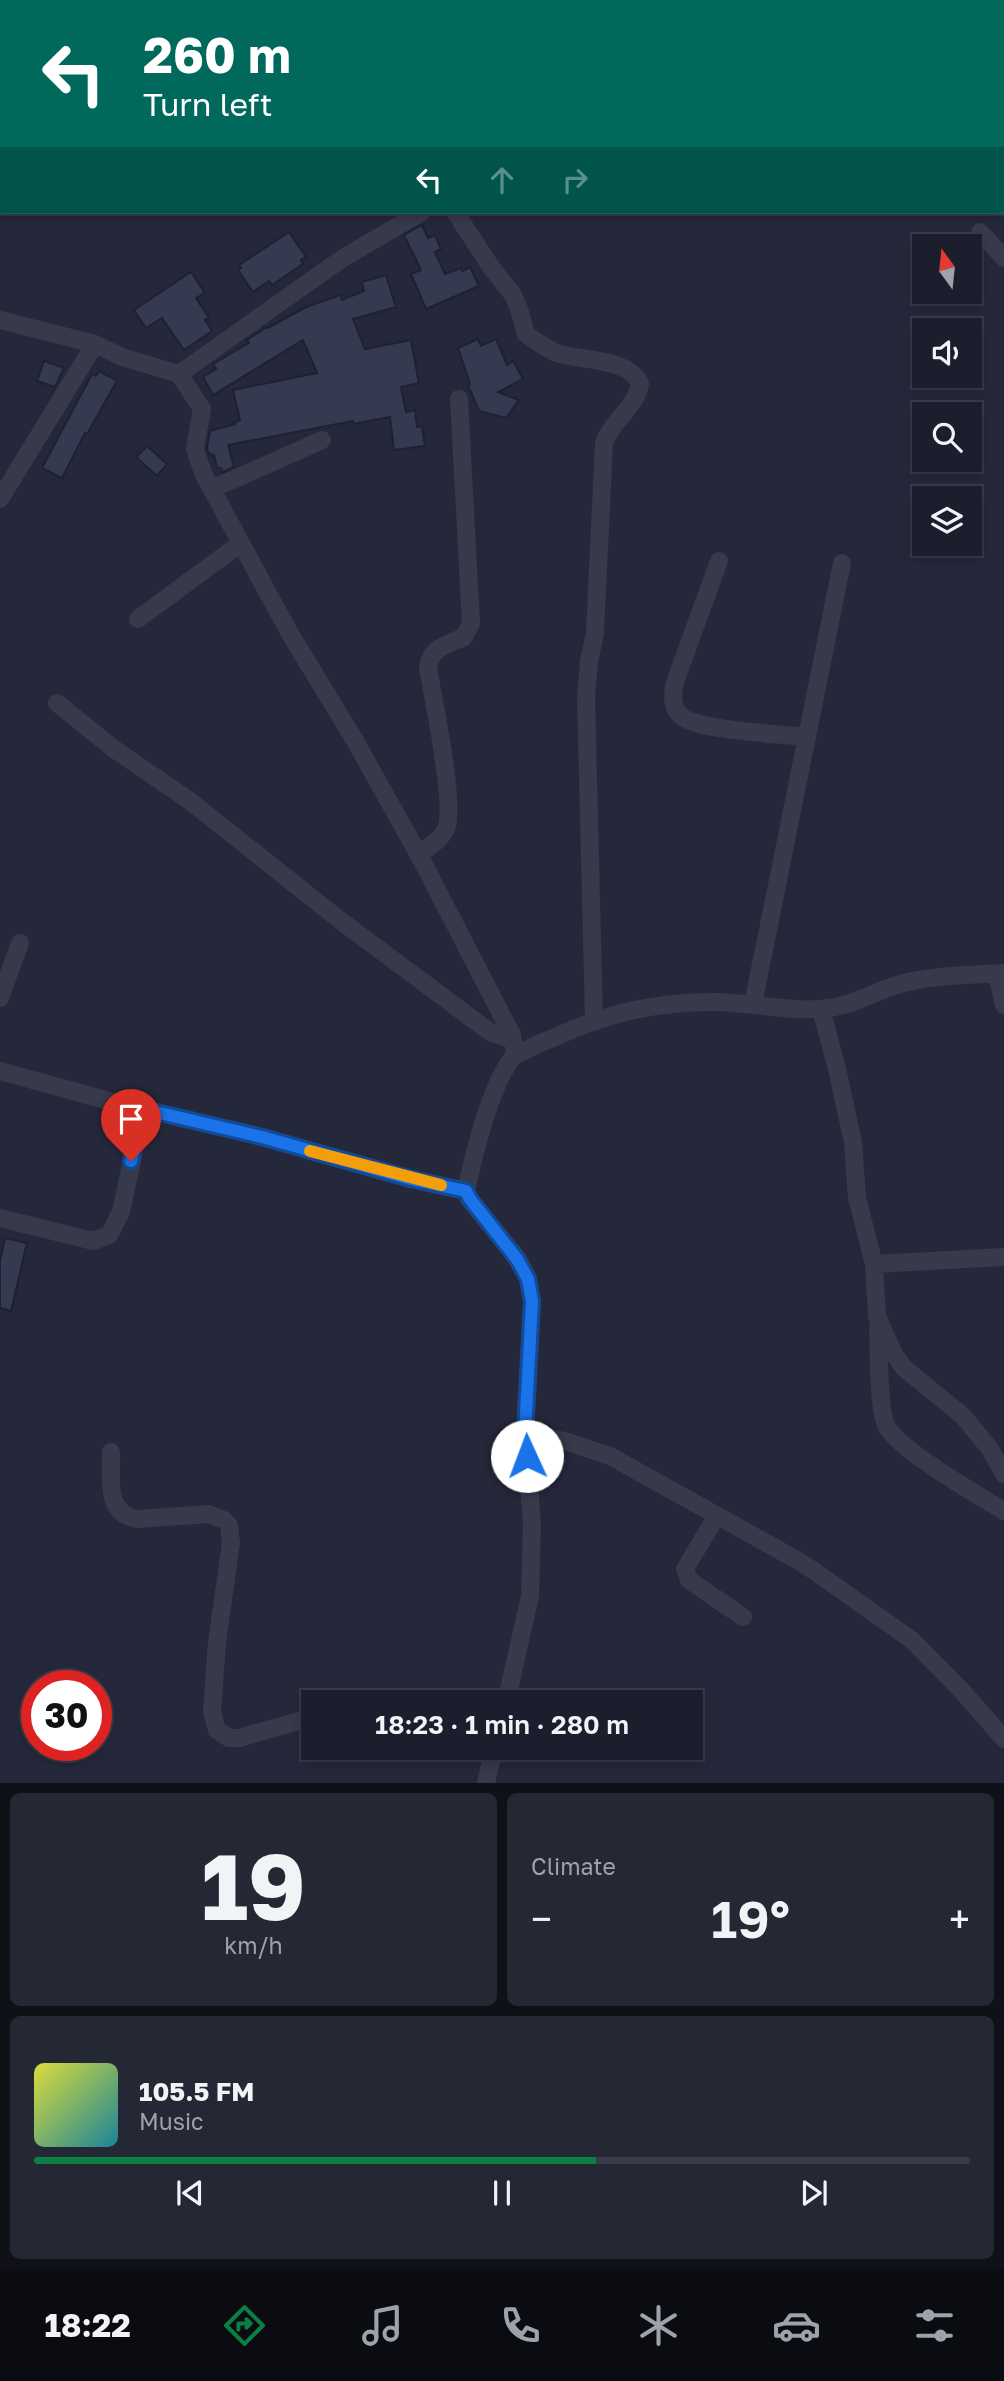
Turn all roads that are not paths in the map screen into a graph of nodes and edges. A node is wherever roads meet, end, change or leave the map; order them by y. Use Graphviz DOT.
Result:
graph roads {
  1 [pos="419,214"];
  2 [pos="456,214"];
  3 [pos="980,232"];
  4 [pos="1004,258"];
  5 [pos="0,320"];
  6 [pos="95,344"];
  7 [pos="179,374"];
  8 [pos="459,399"];
  9 [pos="322,440"];
  10 [pos="212,489"];
  11 [pos="0,499"];
  12 [pos="241,543"];
  13 [pos="719,561"];
  14 [pos="842,563"];
  15 [pos="138,619"];
  16 [pos="57,703"];
  17 [pos="807,737"];
  18 [pos="419,855"];
  19 [pos="20,943"];
  20 [pos="1000,973"];
  21 [pos="0,998"];
  22 [pos="753,1004"];
  23 [pos="1004,1005"];
  24 [pos="821,1009"];
  25 [pos="594,1021"];
  26 [pos="512,1035"];
  27 [pos="515,1055"];
  28 [pos="0,1071"];
  29 [pos="143,1109"];
  30 [pos="466,1191"];
  31 [pos="0,1218"];
  32 [pos="1004,1257"];
  33 [pos="874,1264"];
  34 [pos="877,1316"];
  35 [pos="525,1433"];
  36 [pos="111,1452"];
  37 [pos="1002,1465"];
  38 [pos="1004,1511"];
  39 [pos="716,1517"];
  40 [pos="743,1617"];
  41 [pos="509,1690"];
  42 [pos="301,1720"];
  43 [pos="1004,1739"];
  44 [pos="491,1760"];
  45 [pos="486,1783"];
  1 -- 7 [label="street"];
  2 -- 25 [label="street"];
  3 -- 4 [label="street"];
  5 -- 6 [label="street"];
  6 -- 7 [label="street"];
  6 -- 11 [label="street"];
  7 -- 10 [label="street"];
  8 -- 18 [label="street"];
  9 -- 10 [label="street"];
  10 -- 12 [label="street"];
  12 -- 15 [label="street"];
  12 -- 18 [label="street"];
  13 -- 17 [label="street"];
  14 -- 17 [label="street"];
  16 -- 26 [label="street"];
  17 -- 22 [label="street"];
  18 -- 26 [label="street"];
  19 -- 21 [label="street"];
  20 -- 23 [label="street"];
  20 -- 24 [label="street"];
  22 -- 24 [label="street"];
  22 -- 25 [label="street"];
  24 -- 33 [label="street"];
  25 -- 27 [label="street"];
  26 -- 27 [label="street"];
  27 -- 30 [label="street"];
  28 -- 29 [label="street"];
  29 -- 30 [label="street"];
  29 -- 31 [label="street"];
  30 -- 35 [label="street"];
  32 -- 33 [label="street"];
  33 -- 34 [label="street"];
  34 -- 37 [label="street"];
  34 -- 38 [label="street"];
  35 -- 39 [label="street"];
  35 -- 41 [label="street"];
  36 -- 42 [label="street"];
  39 -- 40 [label="street"];
  39 -- 43 [label="street"];
  44 -- 45 [label="street"];
}
